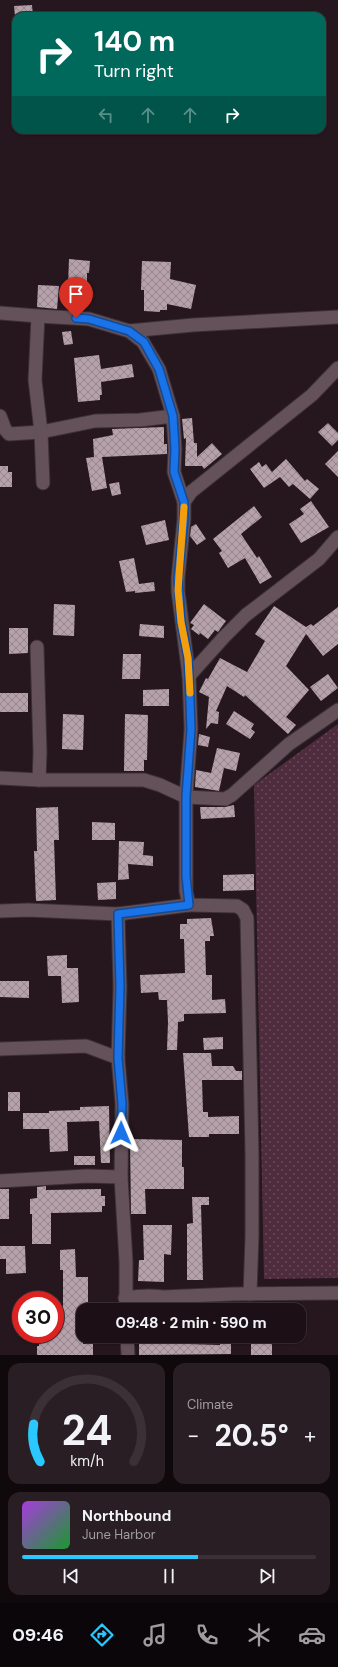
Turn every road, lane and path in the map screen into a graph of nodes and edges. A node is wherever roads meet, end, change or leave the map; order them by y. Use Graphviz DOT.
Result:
graph roads {
  1 [pos="0,313"];
  2 [pos="38,316"];
  3 [pos="338,317"];
  4 [pos="129,331"];
  5 [pos="338,368"];
  6 [pos="0,416"];
  7 [pos="173,416"];
  8 [pos="41,432"];
  9 [pos="43,483"];
  10 [pos="184,502"];
  11 [pos="338,537"];
  12 [pos="37,647"];
  13 [pos="189,676"];
  14 [pos="338,710"];
  15 [pos="0,778"];
  16 [pos="39,780"];
  17 [pos="186,797"];
  18 [pos="189,905"];
  19 [pos="0,911"];
  20 [pos="118,914"];
  21 [pos="0,1049"];
  22 [pos="118,1058"];
  23 [pos="121,1177"];
  24 [pos="0,1181"];
  25 [pos="338,1292"];
  26 [pos="250,1294"];
  27 [pos="125,1303"];
  28 [pos="127,1303"];
  29 [pos="127,1343"];
  30 [pos="128,1355"];
  1 -- 2 [label="street"];
  2 -- 4 [label="street"];
  2 -- 8 [label="street"];
  3 -- 4 [label="street"];
  4 -- 7 [label="street"];
  5 -- 10 [label="street"];
  6 -- 8 [label="street"];
  7 -- 8 [label="street"];
  7 -- 10 [label="street"];
  8 -- 9 [label="street"];
  10 -- 13 [label="street"];
  11 -- 13 [label="street"];
  12 -- 16 [label="street"];
  13 -- 17 [label="street"];
  14 -- 17 [label="street"];
  15 -- 16 [label="street"];
  16 -- 17 [label="street"];
  17 -- 18 [label="street"];
  18 -- 20 [label="street"];
  18 -- 26 [label="street"];
  19 -- 20 [label="street"];
  20 -- 22 [label="street"];
  21 -- 22 [label="street"];
  22 -- 23 [label="street"];
  23 -- 24 [label="street"];
  23 -- 27 [label="street"];
  25 -- 26 [label="street"];
  26 -- 28 [label="street"];
  29 -- 30 [label="street"];
}
